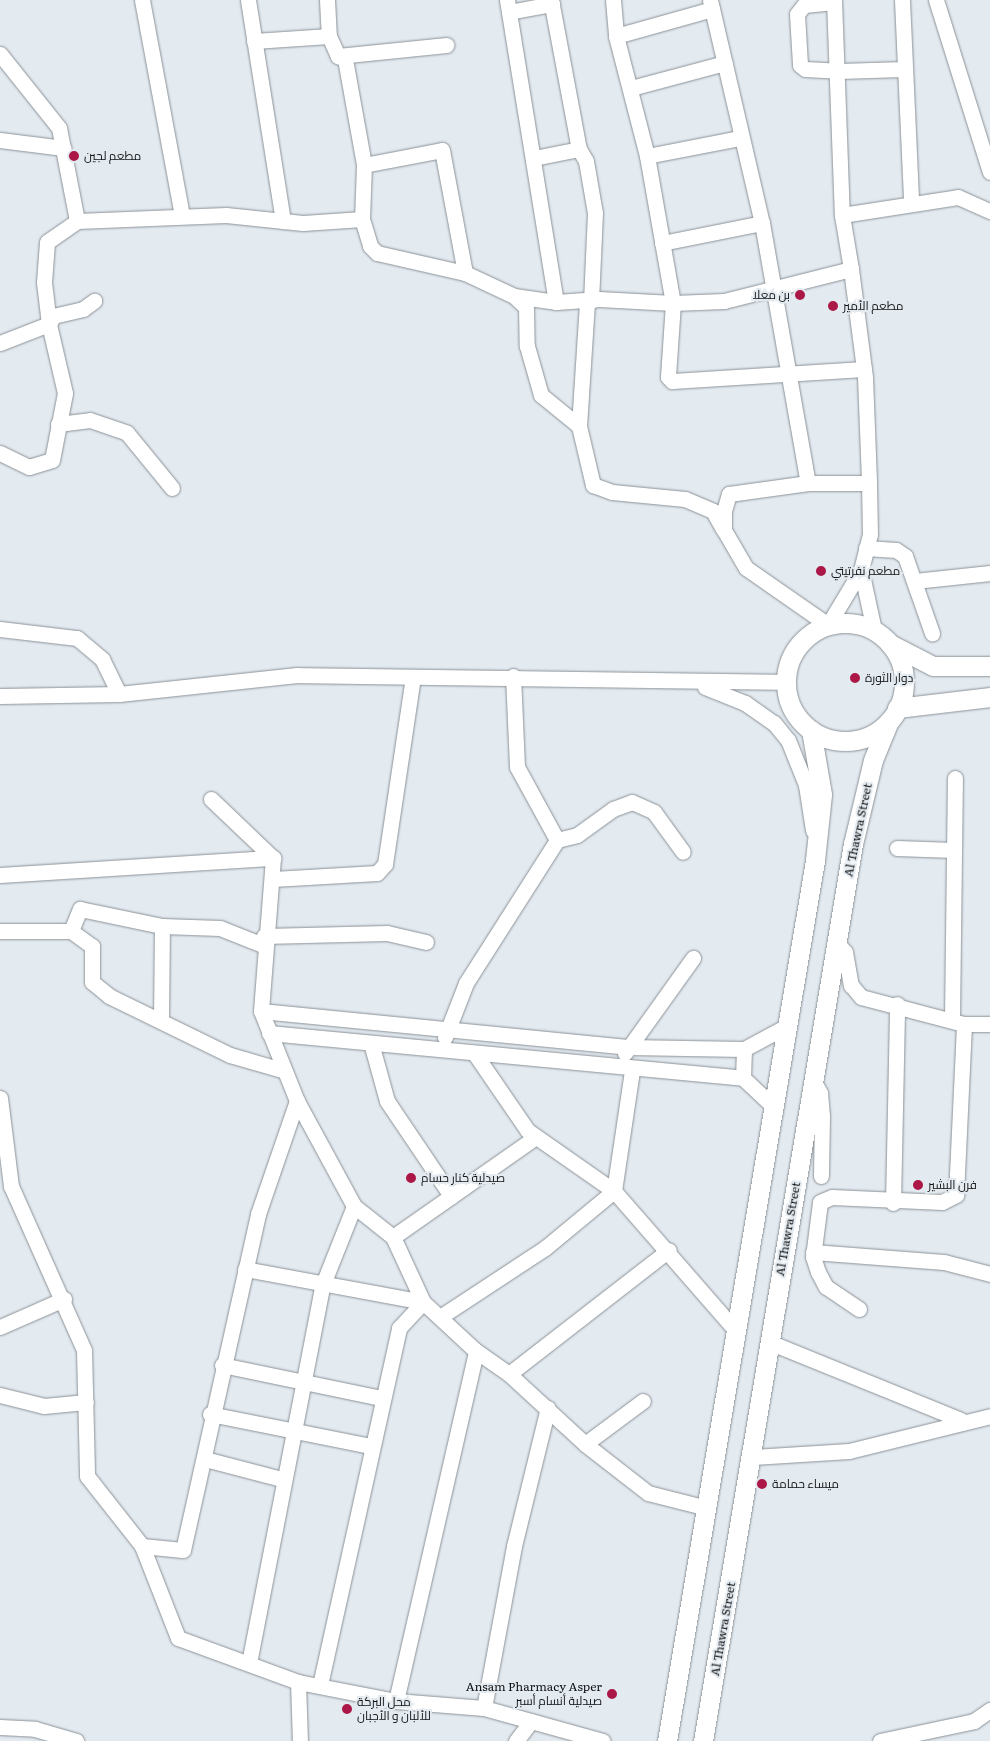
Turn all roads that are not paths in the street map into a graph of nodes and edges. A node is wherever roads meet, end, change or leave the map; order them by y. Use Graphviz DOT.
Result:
graph roads {
  1 [pos="142,0"];
  2 [pos="248,0"];
  3 [pos="327,0"];
  4 [pos="613,0"];
  5 [pos="902,0"];
  6 [pos="936,0"];
  7 [pos="834,1"];
  8 [pos="552,2"];
  9 [pos="711,5"];
  10 [pos="508,6"];
  11 [pos="329,36"];
  12 [pos="616,36"];
  13 [pos="254,42"];
  14 [pos="446,45"];
  15 [pos="0,54"];
  16 [pos="338,56"];
  17 [pos="725,63"];
  18 [pos="905,69"];
  19 [pos="838,71"];
  20 [pos="631,88"];
  21 [pos="740,138"];
  22 [pos="0,140"];
  23 [pos="63,148"];
  24 [pos="579,150"];
  25 [pos="647,156"];
  26 [pos="534,158"];
  27 [pos="364,165"];
  28 [pos="990,172"];
  29 [pos="911,202"];
  30 [pos="990,211"];
  31 [pos="182,215"];
  32 [pos="842,215"];
  33 [pos="362,218"];
  34 [pos="76,221"];
  35 [pos="283,221"];
  36 [pos="762,223"];
  37 [pos="662,243"];
  38 [pos="851,269"];
  39 [pos="465,273"];
  40 [pos="774,289"];
  41 [pos="514,296"];
  42 [pos="94,301"];
  43 [pos="589,301"];
  44 [pos="556,302"];
  45 [pos="673,303"];
  46 [pos="49,324"];
  47 [pos="0,343"];
  48 [pos="864,369"];
  49 [pos="791,374"];
  50 [pos="58,424"];
  51 [pos="579,426"];
  52 [pos="0,453"];
  53 [pos="808,483"];
  54 [pos="869,483"];
  55 [pos="172,488"];
  56 [pos="724,530"];
  57 [pos="866,548"];
  58 [pos="860,570"];
  59 [pos="990,574"];
  60 [pos="915,581"];
  61 [pos="828,625"];
  62 [pos="0,629"];
  63 [pos="874,630"];
  64 [pos="932,633"];
  65 [pos="890,644"];
  66 [pos="990,666"];
  67 [pos="513,676"];
  68 [pos="413,677"];
  69 [pos="786,682"];
  70 [pos="692,683"];
  71 [pos="119,694"];
  72 [pos="0,696"];
  73 [pos="990,697"];
  74 [pos="893,714"];
  75 [pos="811,730"];
  76 [pos="955,778"];
  77 [pos="211,799"];
  78 [pos="557,840"];
  79 [pos="897,848"];
  80 [pos="953,850"];
  81 [pos="683,852"];
  82 [pos="273,858"];
  83 [pos="815,860"];
  84 [pos="0,875"];
  85 [pos="273,879"];
  86 [pos="162,926"];
  87 [pos="0,931"];
  88 [pos="71,931"];
  89 [pos="264,941"];
  90 [pos="426,942"];
  91 [pos="837,943"];
  92 [pos="694,958"];
  93 [pos="896,1004"];
  94 [pos="261,1011"];
  95 [pos="161,1020"];
  96 [pos="958,1021"];
  97 [pos="990,1024"];
  98 [pos="787,1026"];
  99 [pos="446,1029"];
  100 [pos="269,1033"];
  101 [pos="372,1043"];
  102 [pos="627,1047"];
  103 [pos="744,1049"];
  104 [pos="443,1051"];
  105 [pos="475,1054"];
  106 [pos="626,1068"];
  107 [pos="284,1071"];
  108 [pos="743,1078"];
  109 [pos="814,1082"];
  110 [pos="0,1098"];
  111 [pos="297,1101"];
  112 [pos="774,1107"];
  113 [pos="536,1137"];
  114 [pos="821,1176"];
  115 [pos="614,1191"];
  116 [pos="451,1196"];
  117 [pos="893,1203"];
  118 [pos="354,1206"];
  119 [pos="393,1237"];
  120 [pos="669,1250"];
  121 [pos="813,1252"];
  122 [pos="245,1269"];
  123 [pos="990,1274"];
  124 [pos="323,1284"];
  125 [pos="64,1299"];
  126 [pos="423,1302"];
  127 [pos="859,1308"];
  128 [pos="440,1317"];
  129 [pos="0,1327"];
  130 [pos="736,1331"];
  131 [pos="769,1342"];
  132 [pos="476,1351"];
  133 [pos="222,1365"];
  134 [pos="510,1374"];
  135 [pos="302,1381"];
  136 [pos="0,1395"];
  137 [pos="382,1398"];
  138 [pos="643,1401"];
  139 [pos="86,1402"];
  140 [pos="548,1408"];
  141 [pos="210,1414"];
  142 [pos="990,1416"];
  143 [pos="961,1420"];
  144 [pos="292,1429"];
  145 [pos="585,1444"];
  146 [pos="370,1446"];
  147 [pos="753,1457"];
  148 [pos="205,1459"];
  149 [pos="282,1479"];
  150 [pos="706,1508"];
  151 [pos="142,1546"];
  152 [pos="249,1663"];
  153 [pos="298,1682"];
  154 [pos="320,1685"];
  155 [pos="396,1701"];
  156 [pos="484,1708"];
  157 [pos="990,1710"];
  158 [pos="531,1721"];
  159 [pos="0,1728"];
  160 [pos="76,1741"];
  161 [pos="300,1741"];
  162 [pos="516,1741"];
  163 [pos="603,1741"];
  164 [pos="667,1741"];
  165 [pos="703,1741"];
  166 [pos="885,1741"];
  1 -- 31 [label="street"];
  2 -- 13 [label="street"];
  3 -- 11 [label="street"];
  4 -- 12 [label="street"];
  5 -- 18 [label="street"];
  6 -- 28 [label="street"];
  7 -- 19 [label="street"];
  7 -- 19 [label="street"];
  8 -- 10 [label="street"];
  8 -- 24 [label="street"];
  9 -- 12 [label="street"];
  9 -- 17 [label="street"];
  10 -- 26 [label="street"];
  11 -- 13 [label="street"];
  11 -- 16 [label="street"];
  12 -- 20 [label="street"];
  13 -- 35 [label="street"];
  14 -- 16 [label="street"];
  15 -- 23 [label="street"];
  16 -- 27 [label="street"];
  17 -- 20 [label="street"];
  17 -- 21 [label="street"];
  18 -- 19 [label="street"];
  18 -- 29 [label="street"];
  19 -- 32 [label="street"];
  20 -- 25 [label="street"];
  21 -- 25 [label="street"];
  21 -- 36 [label="street"];
  22 -- 23 [label="street"];
  23 -- 34 [label="street"];
  24 -- 26 [label="street"];
  24 -- 43 [label="street"];
  25 -- 37 [label="street"];
  26 -- 44 [label="street"];
  27 -- 33 [label="street"];
  27 -- 39 [label="street"];
  29 -- 30 [label="street"];
  29 -- 32 [label="street"];
  31 -- 34 [label="street"];
  31 -- 35 [label="street"];
  32 -- 38 [label="street"];
  33 -- 35 [label="street"];
  33 -- 39 [label="street"];
  34 -- 46 [label="street"];
  36 -- 37 [label="street"];
  36 -- 40 [label="street"];
  37 -- 45 [label="street"];
  38 -- 40 [label="street"];
  38 -- 48 [label="street"];
  39 -- 41 [label="street"];
  40 -- 45 [label="street"];
  40 -- 49 [label="street"];
  41 -- 44 [label="street"];
  41 -- 51 [label="street"];
  42 -- 46 [label="street"];
  43 -- 44 [label="street"];
  43 -- 45 [label="street"];
  43 -- 51 [label="street"];
  45 -- 49 [label="street"];
  46 -- 47 [label="street"];
  46 -- 50 [label="street"];
  48 -- 49 [label="street"];
  48 -- 54 [label="street"];
  49 -- 53 [label="street"];
  50 -- 52 [label="street"];
  50 -- 55 [label="street"];
  51 -- 56 [label="street"];
  53 -- 54 [label="street"];
  53 -- 56 [label="street"];
  54 -- 57 [label="street"];
  56 -- 61 [label="street"];
  57 -- 58 [label="street"];
  57 -- 60 [label="street"];
  58 -- 61 [label="street"];
  58 -- 63 [label="street"];
  59 -- 60 [label="street"];
  60 -- 64 [label="street"];
  61 -- 63 [label="main road"];
  61 -- 69 [label="main road"];
  62 -- 71 [label="street"];
  63 -- 65 [label="main road"];
  65 -- 66 [label="main road"];
  65 -- 74 [label="main road"];
  67 -- 68 [label="street"];
  67 -- 70 [label="street"];
  67 -- 78 [label="street"];
  68 -- 71 [label="street"];
  68 -- 85 [label="street"];
  69 -- 70 [label="street"];
  69 -- 75 [label="main road"];
  70 -- 83 [label="street"];
  71 -- 72 [label="street"];
  73 -- 74 [label="main road"];
  74 -- 75 [label="main road"];
  74 -- 91 [label="main road, Al Thawra Street"];
  75 -- 83 [label="main road"];
  76 -- 80 [label="street"];
  77 -- 82 [label="street"];
  78 -- 81 [label="street"];
  78 -- 99 [label="street"];
  79 -- 80 [label="street"];
  80 -- 96 [label="street"];
  82 -- 84 [label="street"];
  82 -- 85 [label="street"];
  83 -- 98 [label="main road"];
  85 -- 89 [label="street"];
  86 -- 88 [label="street"];
  86 -- 89 [label="street"];
  86 -- 95 [label="street"];
  87 -- 88 [label="street"];
  88 -- 95 [label="street"];
  89 -- 90 [label="street"];
  89 -- 94 [label="street"];
  91 -- 93 [label="street"];
  91 -- 109 [label="main road, Al Thawra Street"];
  92 -- 102 [label="street"];
  93 -- 96 [label="street"];
  93 -- 117 [label="street"];
  94 -- 99 [label="street"];
  94 -- 100 [label="street"];
  95 -- 107 [label="street"];
  96 -- 97 [label="street"];
  96 -- 117 [label="street"];
  98 -- 103 [label="street"];
  98 -- 112 [label="main road"];
  99 -- 102 [label="street"];
  99 -- 104 [label="street"];
  100 -- 101 [label="street"];
  100 -- 107 [label="street"];
  101 -- 104 [label="street"];
  101 -- 116 [label="street"];
  102 -- 103 [label="street"];
  102 -- 106 [label="street"];
  103 -- 108 [label="street"];
  104 -- 105 [label="street"];
  105 -- 106 [label="street"];
  105 -- 113 [label="street"];
  106 -- 108 [label="street"];
  106 -- 115 [label="street"];
  107 -- 111 [label="street"];
  108 -- 112 [label="street"];
  109 -- 114 [label="street"];
  109 -- 131 [label="main road, Al Thawra Street"];
  110 -- 125 [label="street"];
  111 -- 118 [label="street"];
  111 -- 122 [label="street"];
  112 -- 130 [label="main road"];
  113 -- 115 [label="street"];
  113 -- 116 [label="street"];
  115 -- 120 [label="street"];
  115 -- 128 [label="street"];
  116 -- 119 [label="street"];
  117 -- 121 [label="street"];
  118 -- 119 [label="street"];
  118 -- 124 [label="street"];
  119 -- 126 [label="street"];
  120 -- 130 [label="street"];
  120 -- 134 [label="street"];
  121 -- 123 [label="street"];
  121 -- 127 [label="street"];
  122 -- 124 [label="street"];
  122 -- 133 [label="street"];
  124 -- 126 [label="street"];
  124 -- 135 [label="street"];
  125 -- 129 [label="street"];
  125 -- 139 [label="street"];
  126 -- 128 [label="street"];
  126 -- 137 [label="street"];
  128 -- 132 [label="street"];
  130 -- 150 [label="main road"];
  131 -- 143 [label="street"];
  131 -- 147 [label="main road, Al Thawra Street"];
  132 -- 134 [label="street"];
  132 -- 155 [label="street"];
  133 -- 135 [label="street"];
  133 -- 141 [label="street"];
  134 -- 140 [label="street"];
  135 -- 137 [label="street"];
  135 -- 144 [label="street"];
  136 -- 139 [label="street"];
  137 -- 146 [label="street"];
  138 -- 145 [label="street"];
  139 -- 151 [label="street"];
  140 -- 145 [label="street"];
  140 -- 156 [label="street"];
  141 -- 144 [label="street"];
  141 -- 148 [label="street"];
  142 -- 143 [label="street"];
  143 -- 147 [label="street"];
  144 -- 146 [label="street"];
  144 -- 149 [label="street"];
  145 -- 150 [label="street"];
  146 -- 154 [label="street"];
  147 -- 165 [label="main road, Al Thawra Street"];
  148 -- 149 [label="street"];
  148 -- 151 [label="street"];
  149 -- 152 [label="street"];
  150 -- 164 [label="main road"];
  151 -- 152 [label="street"];
  152 -- 153 [label="street"];
  153 -- 154 [label="street"];
  153 -- 161 [label="street"];
  154 -- 155 [label="street"];
  155 -- 156 [label="street"];
  156 -- 158 [label="street"];
  157 -- 166 [label="street"];
  158 -- 162 [label="street"];
  158 -- 163 [label="street"];
  159 -- 160 [label="street"];
}
